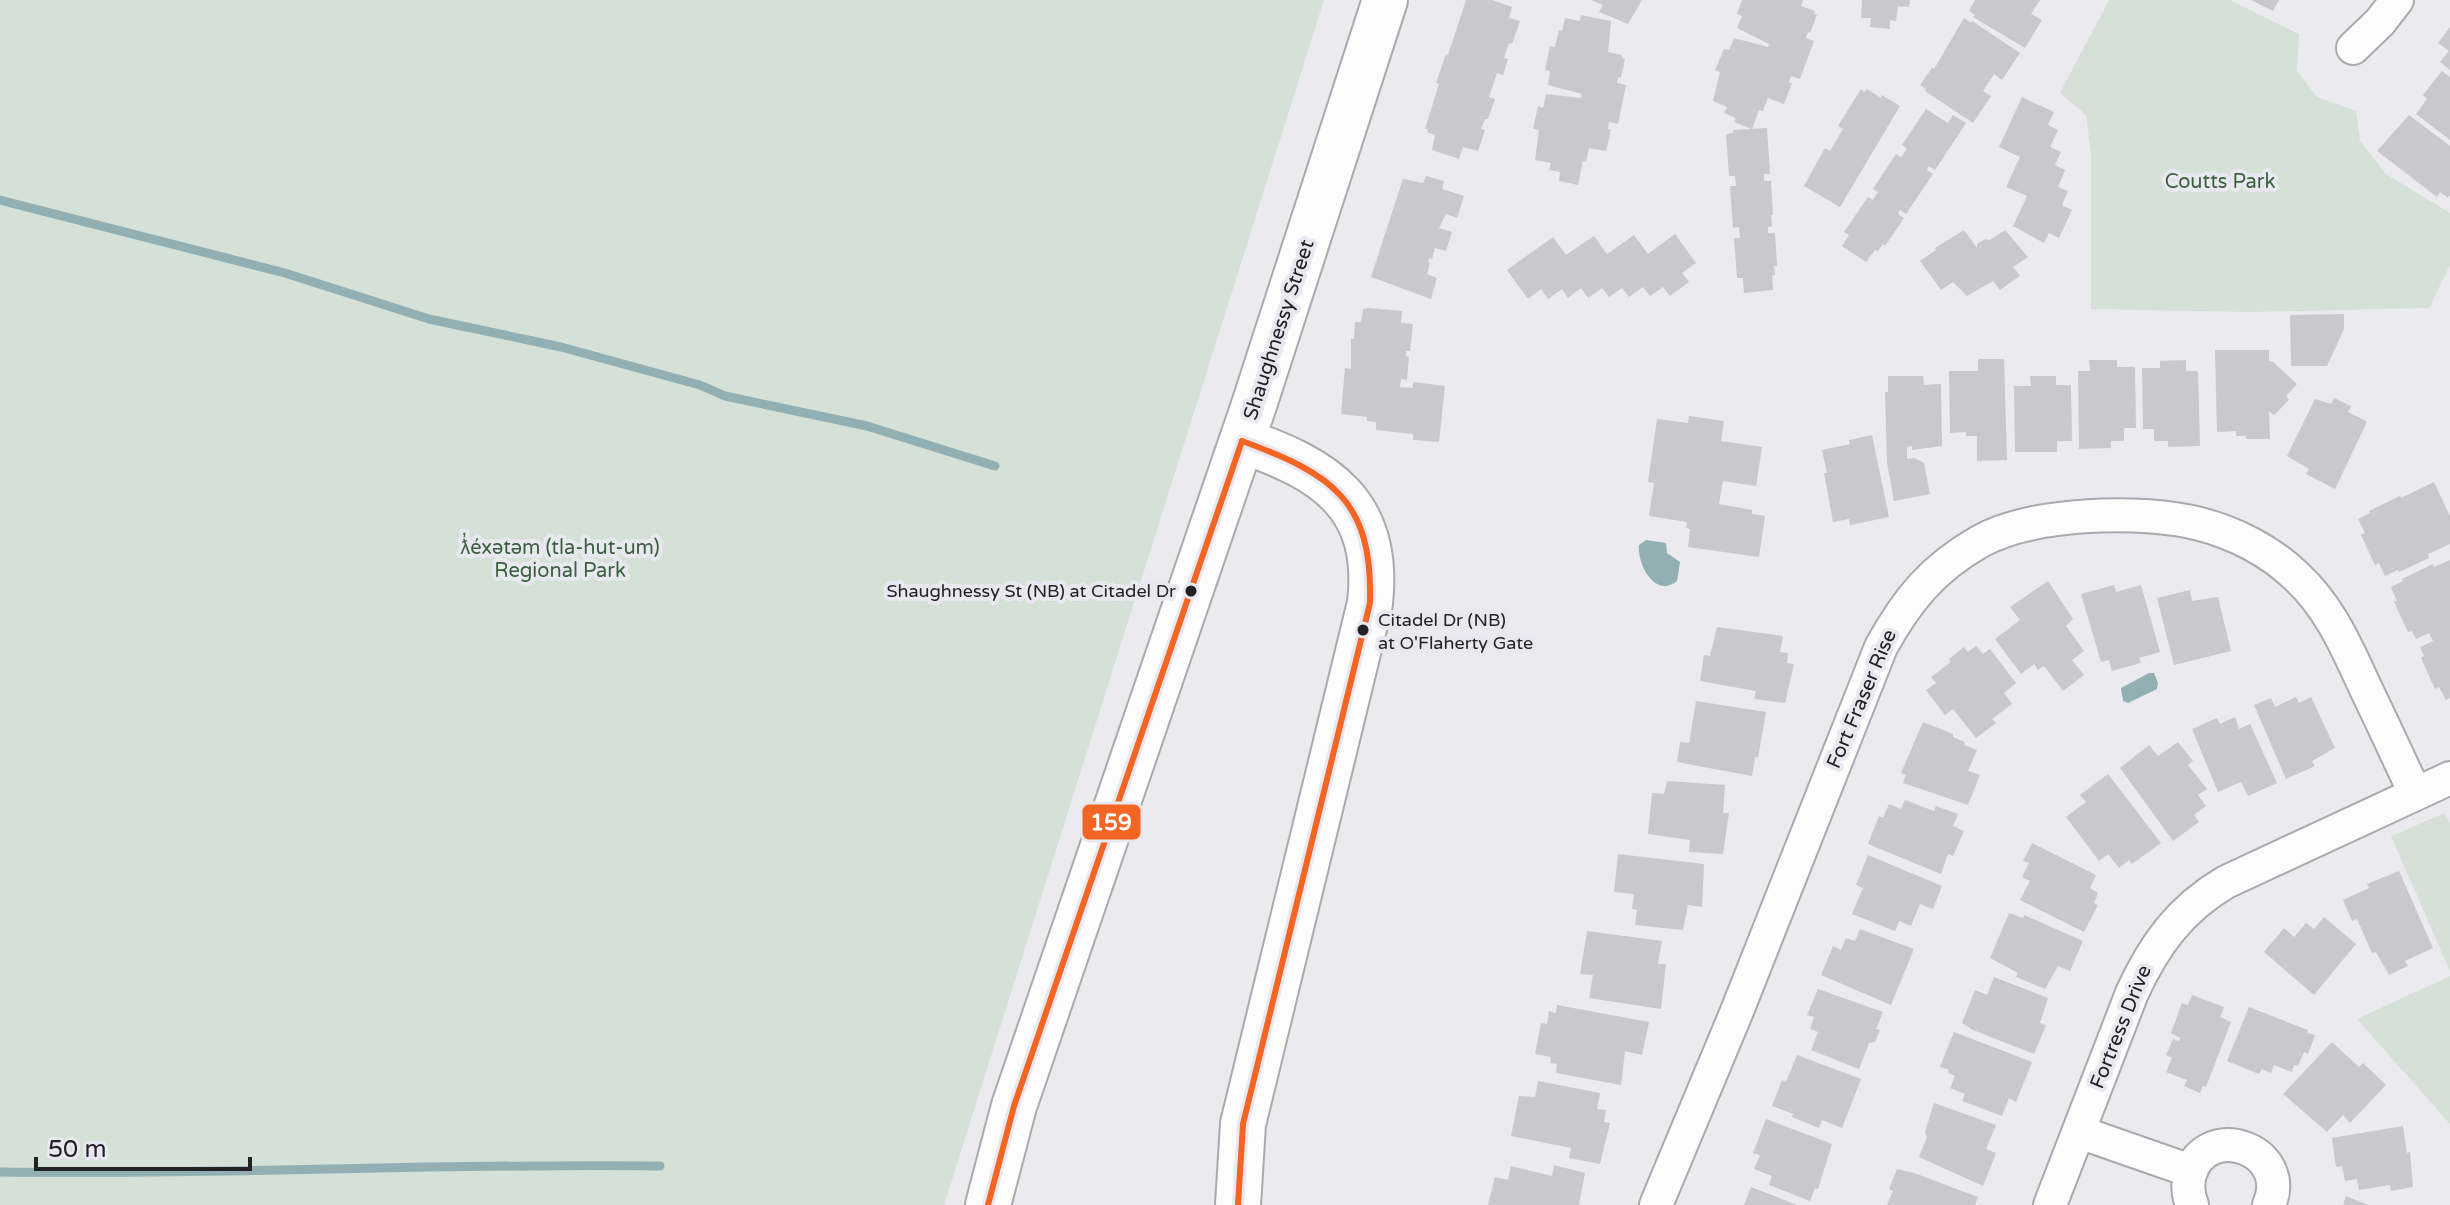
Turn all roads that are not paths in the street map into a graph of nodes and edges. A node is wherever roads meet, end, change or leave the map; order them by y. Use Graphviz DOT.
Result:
graph roads {
  1 [pos="1385,0"];
  2 [pos="2397,0"];
  3 [pos="2353,48"];
  4 [pos="1242,441"];
  5 [pos="2450,778"];
  6 [pos="2415,793"];
  7 [pos="2079,1132"];
  8 [pos="2191,1171"];
  9 [pos="988,1205"];
  10 [pos="1238,1205"];
  11 [pos="1656,1205"];
  12 [pos="2050,1205"];
  13 [pos="2192,1205"];
  14 [pos="2269,1205"];
  1 -- 4 [label="main road, Shaughnessy Street"];
  2 -- 3 [label="street"];
  4 -- 9 [label="main road, Shaughnessy Street"];
  4 -- 10 [label="main road"];
  5 -- 6 [label="street, Fortress Drive"];
  6 -- 7 [label="street, Fortress Drive"];
  6 -- 11 [label="street, Fort Fraser Rise"];
  7 -- 8 [label="street"];
  7 -- 12 [label="street, Fortress Drive"];
  8 -- 13 [label="street"];
  8 -- 14 [label="street"];
}
